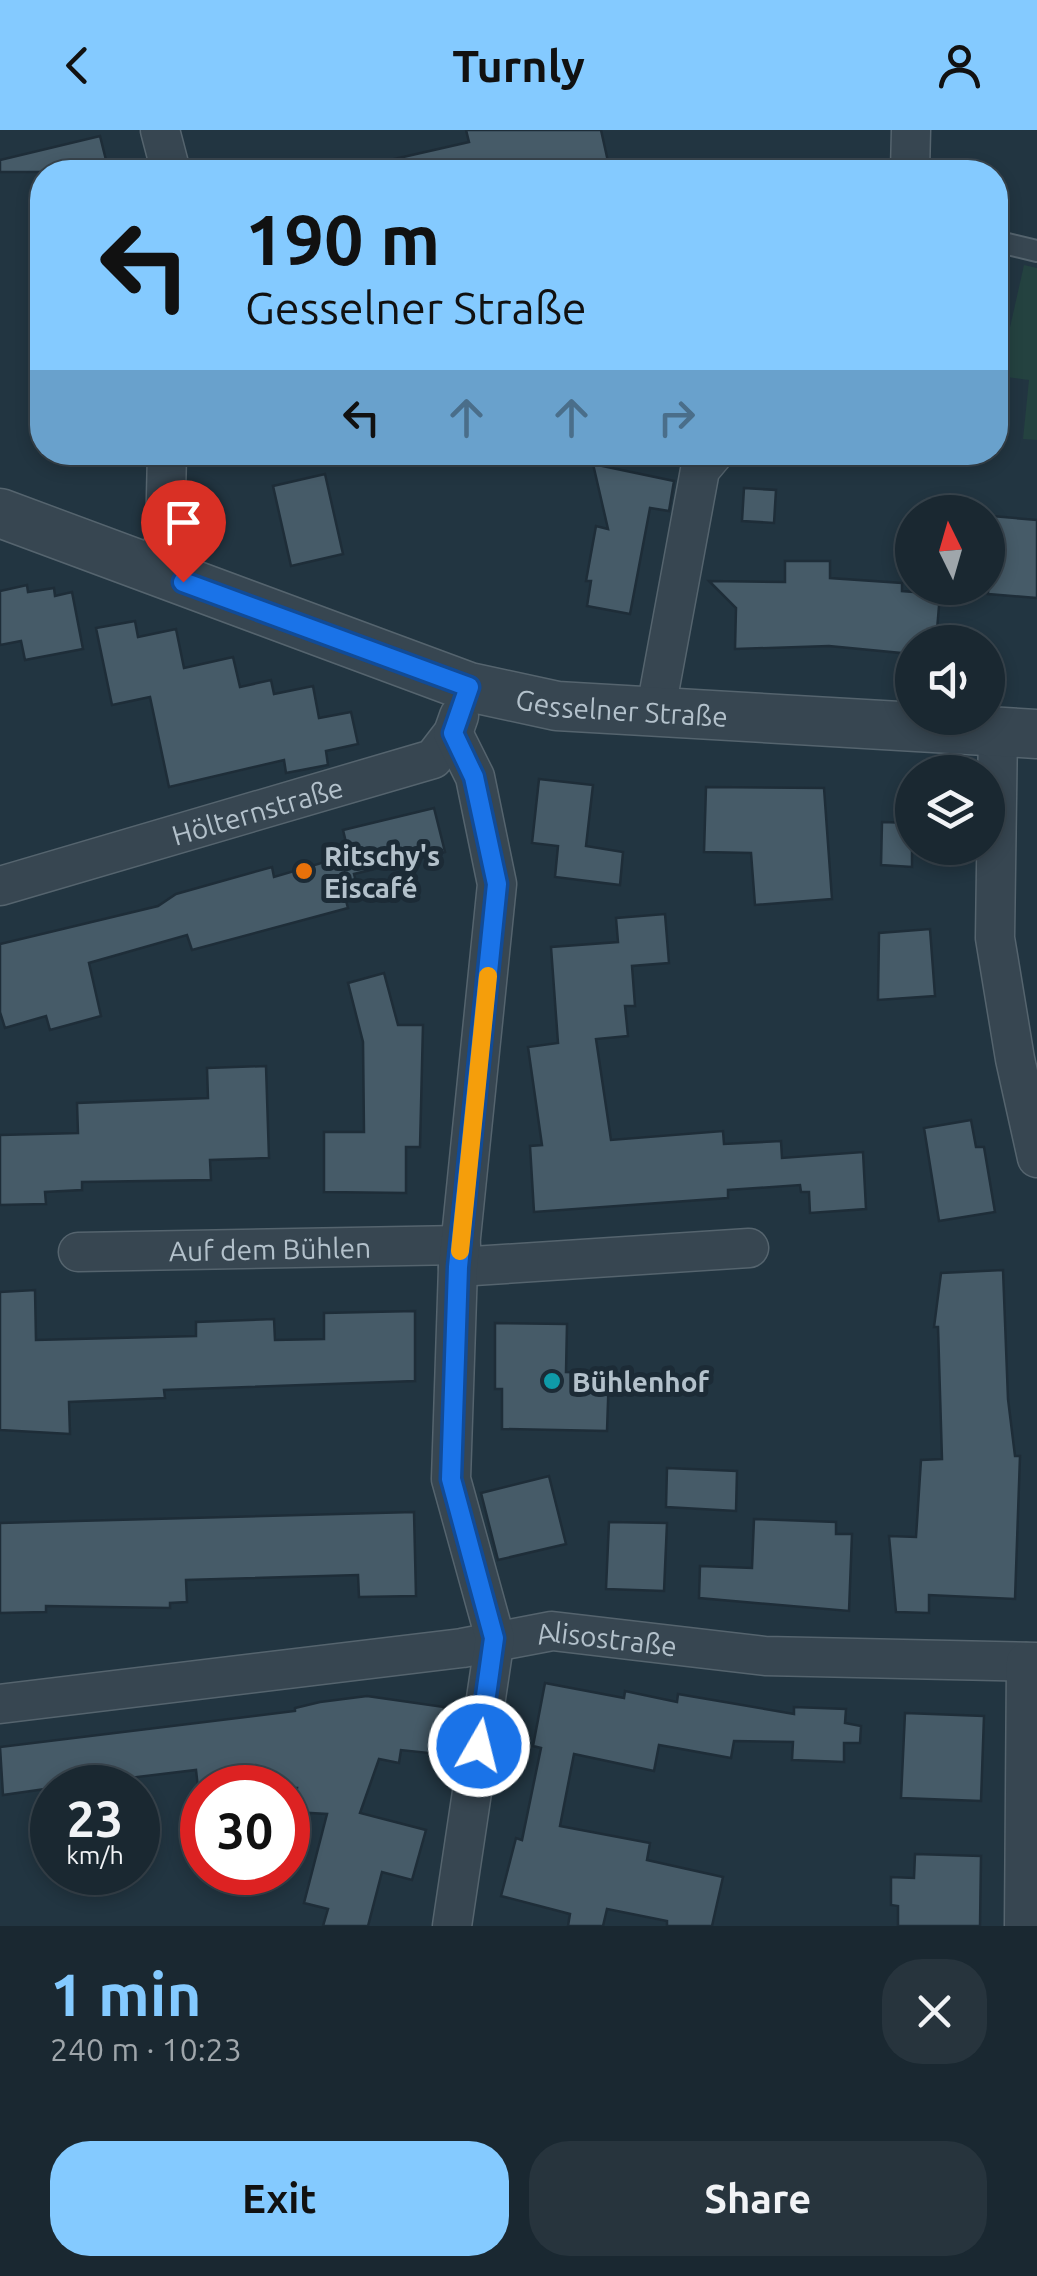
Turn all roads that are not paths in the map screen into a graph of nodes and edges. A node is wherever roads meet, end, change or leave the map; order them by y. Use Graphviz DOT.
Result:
graph roads {
  1 [pos="160,130"];
  2 [pos="911,130"];
  3 [pos="167,160"];
  4 [pos="910,160"];
  5 [pos="1008,244"];
  6 [pos="1037,251"];
  7 [pos="168,465"];
  8 [pos="704,465"];
  9 [pos="0,513"];
  10 [pos="152,571"];
  11 [pos="469,687"];
  12 [pos="656,714"];
  13 [pos="1018,732"];
  14 [pos="453,733"];
  15 [pos="0,886"];
  16 [pos="1037,1158"];
  17 [pos="749,1248"];
  18 [pos="78,1252"];
  19 [pos="459,1256"];
  20 [pos="494,1638"];
  21 [pos="1031,1662"];
  22 [pos="0,1704"];
  23 [pos="1028,1922"];
  24 [pos="452,1926"];
  1 -- 3 [label="street"];
  2 -- 4 [label="street"];
  5 -- 6 [label="lane"];
  7 -- 10 [label="street"];
  8 -- 12 [label="street"];
  9 -- 10 [label="street, Gesselner Straße"];
  10 -- 11 [label="street, Gesselner Straße"];
  11 -- 12 [label="street, Gesselner Straße"];
  11 -- 14 [label="street"];
  12 -- 13 [label="street, Gesselner Straße"];
  13 -- 16 [label="street"];
  14 -- 15 [label="street, Hölternstraße"];
  14 -- 19 [label="street"];
  17 -- 19 [label="street, Auf dem Bühlen"];
  18 -- 19 [label="street, Auf dem Bühlen"];
  19 -- 20 [label="street"];
  20 -- 21 [label="street, Alisostraße"];
  20 -- 22 [label="street, Alisostraße"];
  20 -- 24 [label="street"];
  21 -- 23 [label="street"];
}
